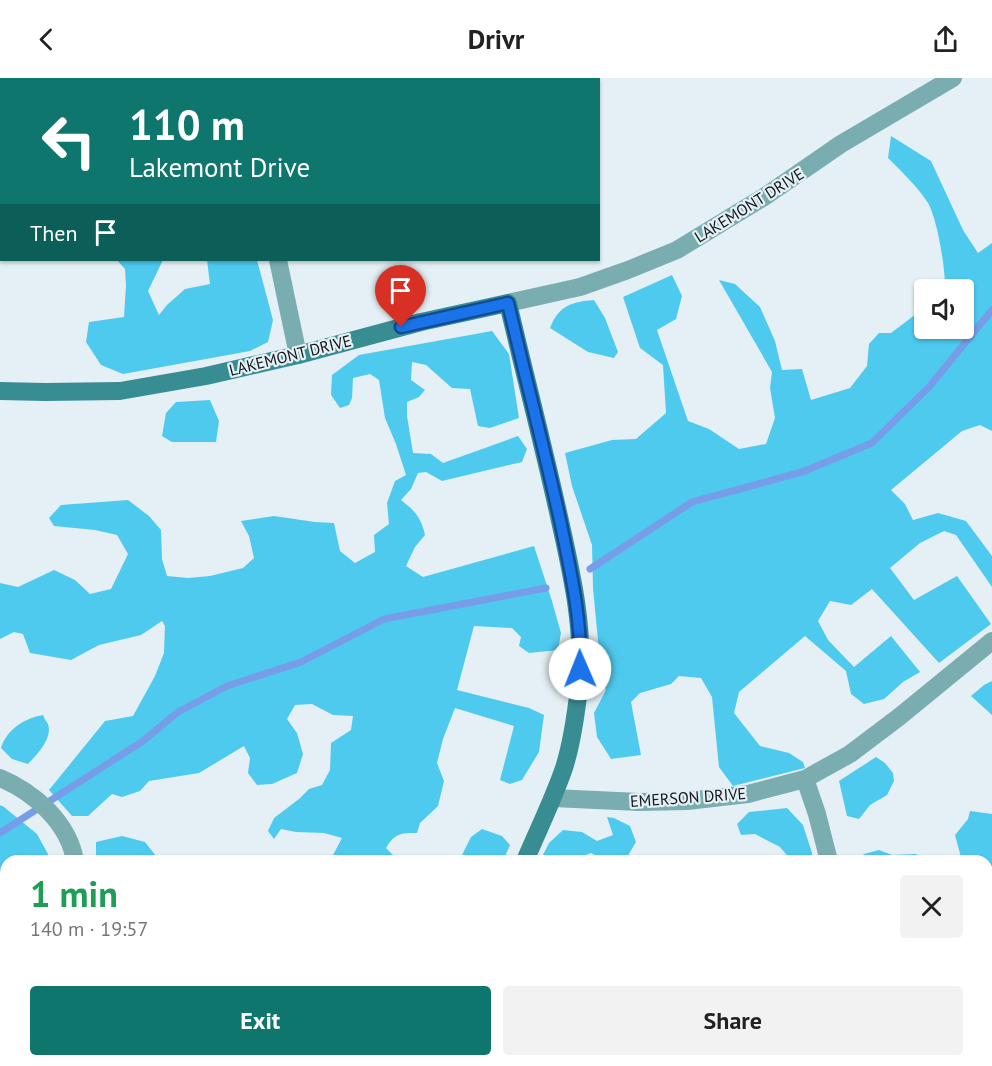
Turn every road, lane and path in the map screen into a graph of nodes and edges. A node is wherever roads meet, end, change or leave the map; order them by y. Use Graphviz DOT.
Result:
graph roads {
  1 [pos="948,79"];
  2 [pos="278,261"];
  3 [pos="508,303"];
  4 [pos="298,355"];
  5 [pos="0,391"];
  6 [pos="992,641"];
  7 [pos="0,778"];
  8 [pos="805,779"];
  9 [pos="553,798"];
  10 [pos="74,855"];
  11 [pos="528,855"];
  12 [pos="827,855"];
  1 -- 3 [label="street, LAKEMONT DRIVE"];
  2 -- 4 [label="street"];
  3 -- 4 [label="street, LAKEMONT DRIVE"];
  3 -- 9 [label="street"];
  4 -- 5 [label="street, LAKEMONT DRIVE"];
  6 -- 8 [label="street, EMERSON DRIVE"];
  7 -- 10 [label="street"];
  8 -- 9 [label="street, EMERSON DRIVE"];
  8 -- 12 [label="street"];
  9 -- 11 [label="street"];
}
